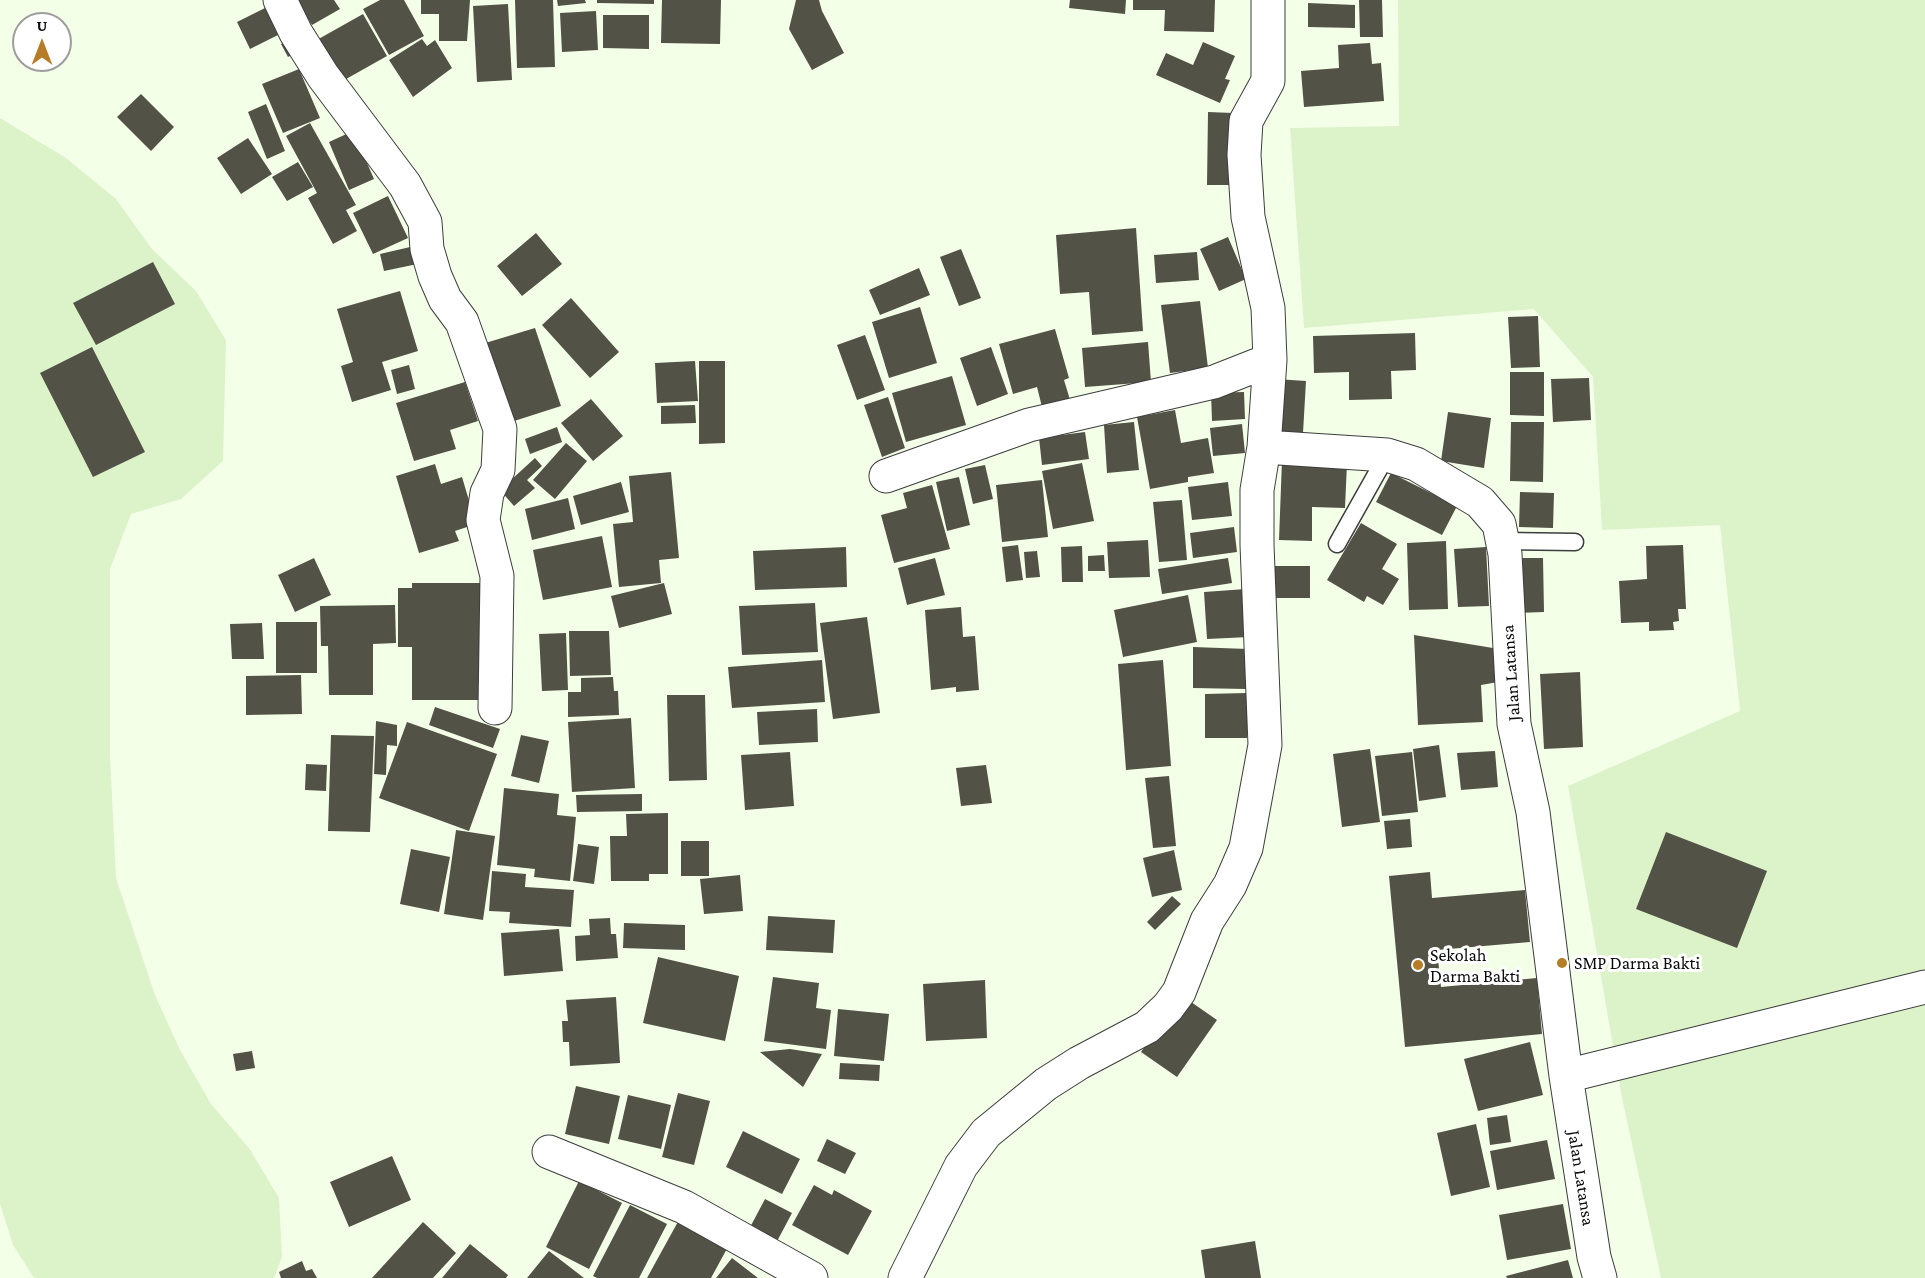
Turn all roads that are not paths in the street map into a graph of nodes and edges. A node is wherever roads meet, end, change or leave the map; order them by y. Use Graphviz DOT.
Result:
graph roads {
  1 [pos="280,0"];
  2 [pos="1268,0"];
  3 [pos="1270,360"];
  4 [pos="1264,447"];
  5 [pos="1387,455"];
  6 [pos="886,476"];
  7 [pos="1502,541"];
  8 [pos="1575,543"];
  9 [pos="1337,544"];
  10 [pos="495,708"];
  11 [pos="1925,987"];
  12 [pos="1566,1076"];
  13 [pos="549,1152"];
  14 [pos="811,1278"];
  15 [pos="905,1278"];
  16 [pos="1600,1278"];
  1 -- 10 [label="street"];
  2 -- 3 [label="street"];
  3 -- 4 [label="street"];
  3 -- 6 [label="street"];
  4 -- 5 [label="street, Jalan Latansa"];
  4 -- 15 [label="street"];
  5 -- 7 [label="street, Jalan Latansa"];
  5 -- 9 [label="lane"];
  7 -- 8 [label="lane"];
  7 -- 12 [label="street, Jalan Latansa"];
  11 -- 12 [label="street"];
  12 -- 16 [label="street, Jalan Latansa"];
  13 -- 14 [label="street"];
}
